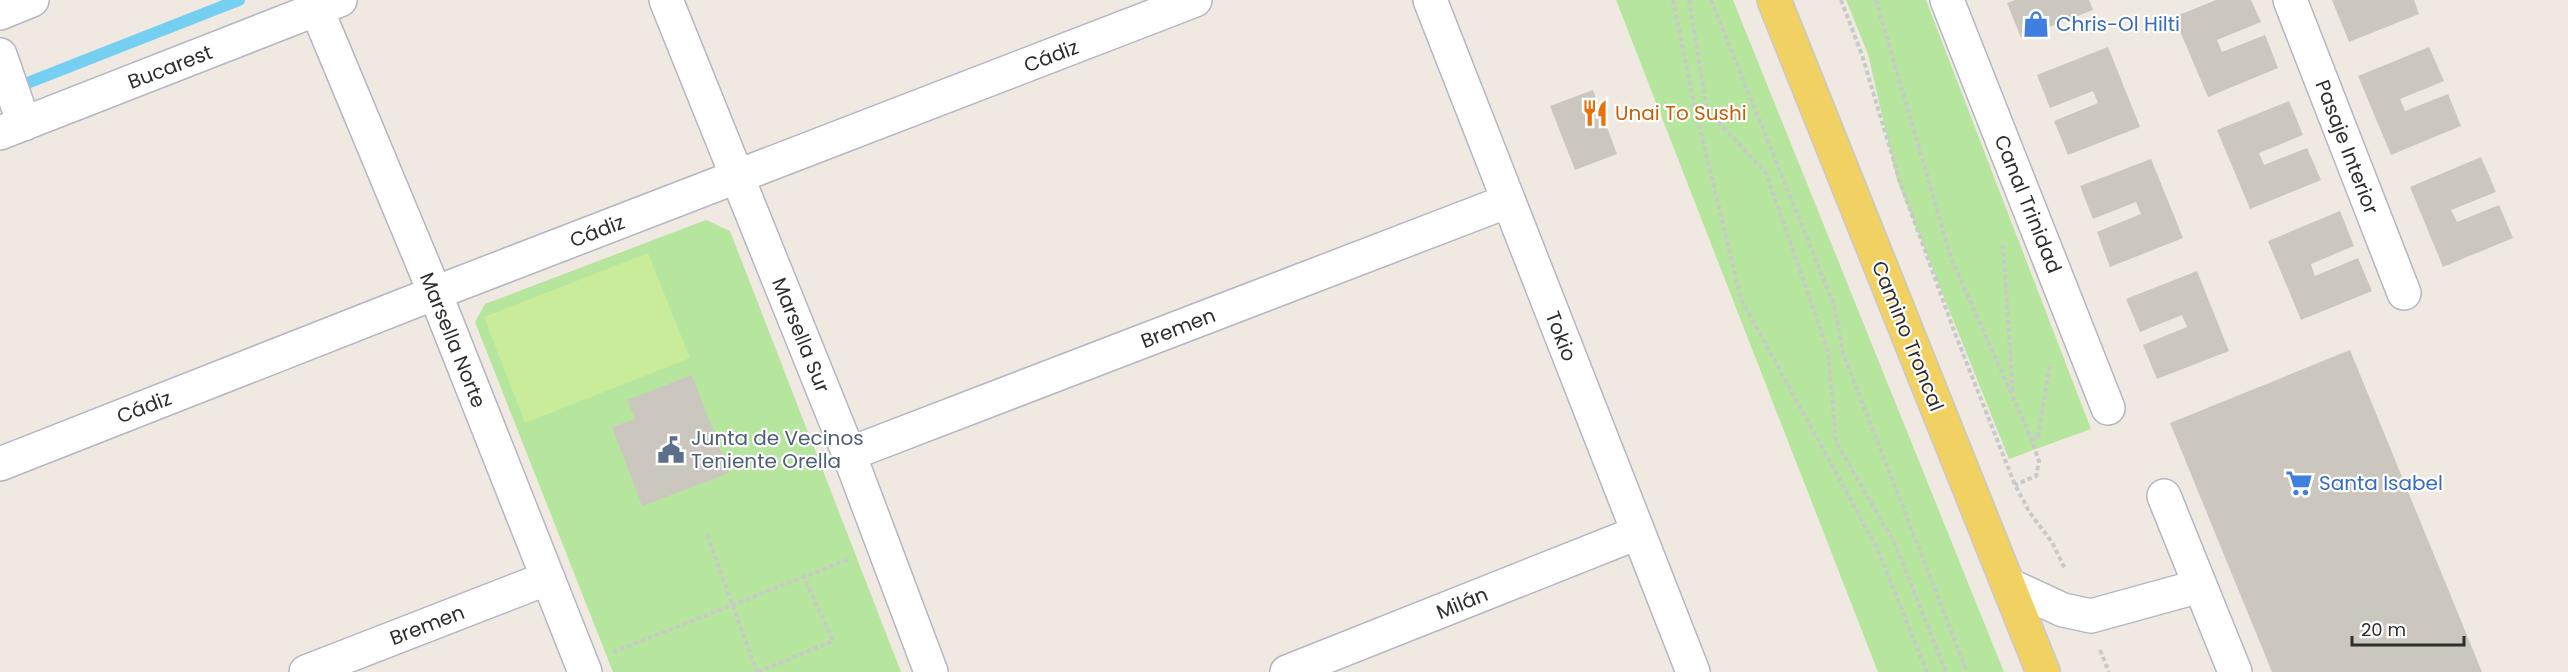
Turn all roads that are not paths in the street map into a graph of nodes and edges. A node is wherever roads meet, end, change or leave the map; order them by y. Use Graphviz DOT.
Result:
graph roads {
  1 [pos="32,0"];
  2 [pos="666,0"];
  3 [pos="1195,0"];
  4 [pos="1430,0"];
  5 [pos="1774,0"];
  6 [pos="1947,0"];
  7 [pos="2290,0"];
  8 [pos="328,5"];
  9 [pos="0,13"];
  10 [pos="3,65"];
  11 [pos="12,128"];
  12 [pos="738,178"];
  13 [pos="1508,201"];
  14 [pos="435,293"];
  15 [pos="2404,293"];
  16 [pos="2108,408"];
  17 [pos="849,454"];
  18 [pos="0,464"];
  19 [pos="2164,496"];
  20 [pos="1637,533"];
  21 [pos="548,578"];
  22 [pos="2009,585"];
  23 [pos="2200,586"];
  24 [pos="584,668"];
  25 [pos="306,672"];
  26 [pos="931,672"];
  27 [pos="1287,672"];
  28 [pos="1693,672"];
  29 [pos="2043,672"];
  30 [pos="2235,672"];
  1 -- 9 [label="street"];
  2 -- 12 [label="street, Marsella Sur"];
  3 -- 12 [label="street, Cádiz"];
  4 -- 13 [label="street, Tokio"];
  5 -- 22 [label="main road, Camino Troncal"];
  6 -- 16 [label="street, Canal Trinidad"];
  7 -- 15 [label="street, Pasaje Interior"];
  8 -- 11 [label="street, Bucarest"];
  8 -- 14 [label="street, Marsella Norte"];
  10 -- 11 [label="street"];
  12 -- 14 [label="street, Cádiz"];
  12 -- 17 [label="street, Marsella Sur"];
  13 -- 17 [label="street, Bremen"];
  13 -- 20 [label="street, Tokio"];
  14 -- 18 [label="street, Cádiz"];
  14 -- 21 [label="street, Marsella Norte"];
  17 -- 26 [label="street, Marsella Sur"];
  19 -- 23 [label="street"];
  20 -- 27 [label="street, Milán"];
  20 -- 28 [label="street, Tokio"];
  21 -- 24 [label="street, Marsella Norte"];
  21 -- 25 [label="street, Bremen"];
  22 -- 23 [label="street"];
  22 -- 29 [label="main road, Camino Troncal"];
  23 -- 30 [label="street"];
}
